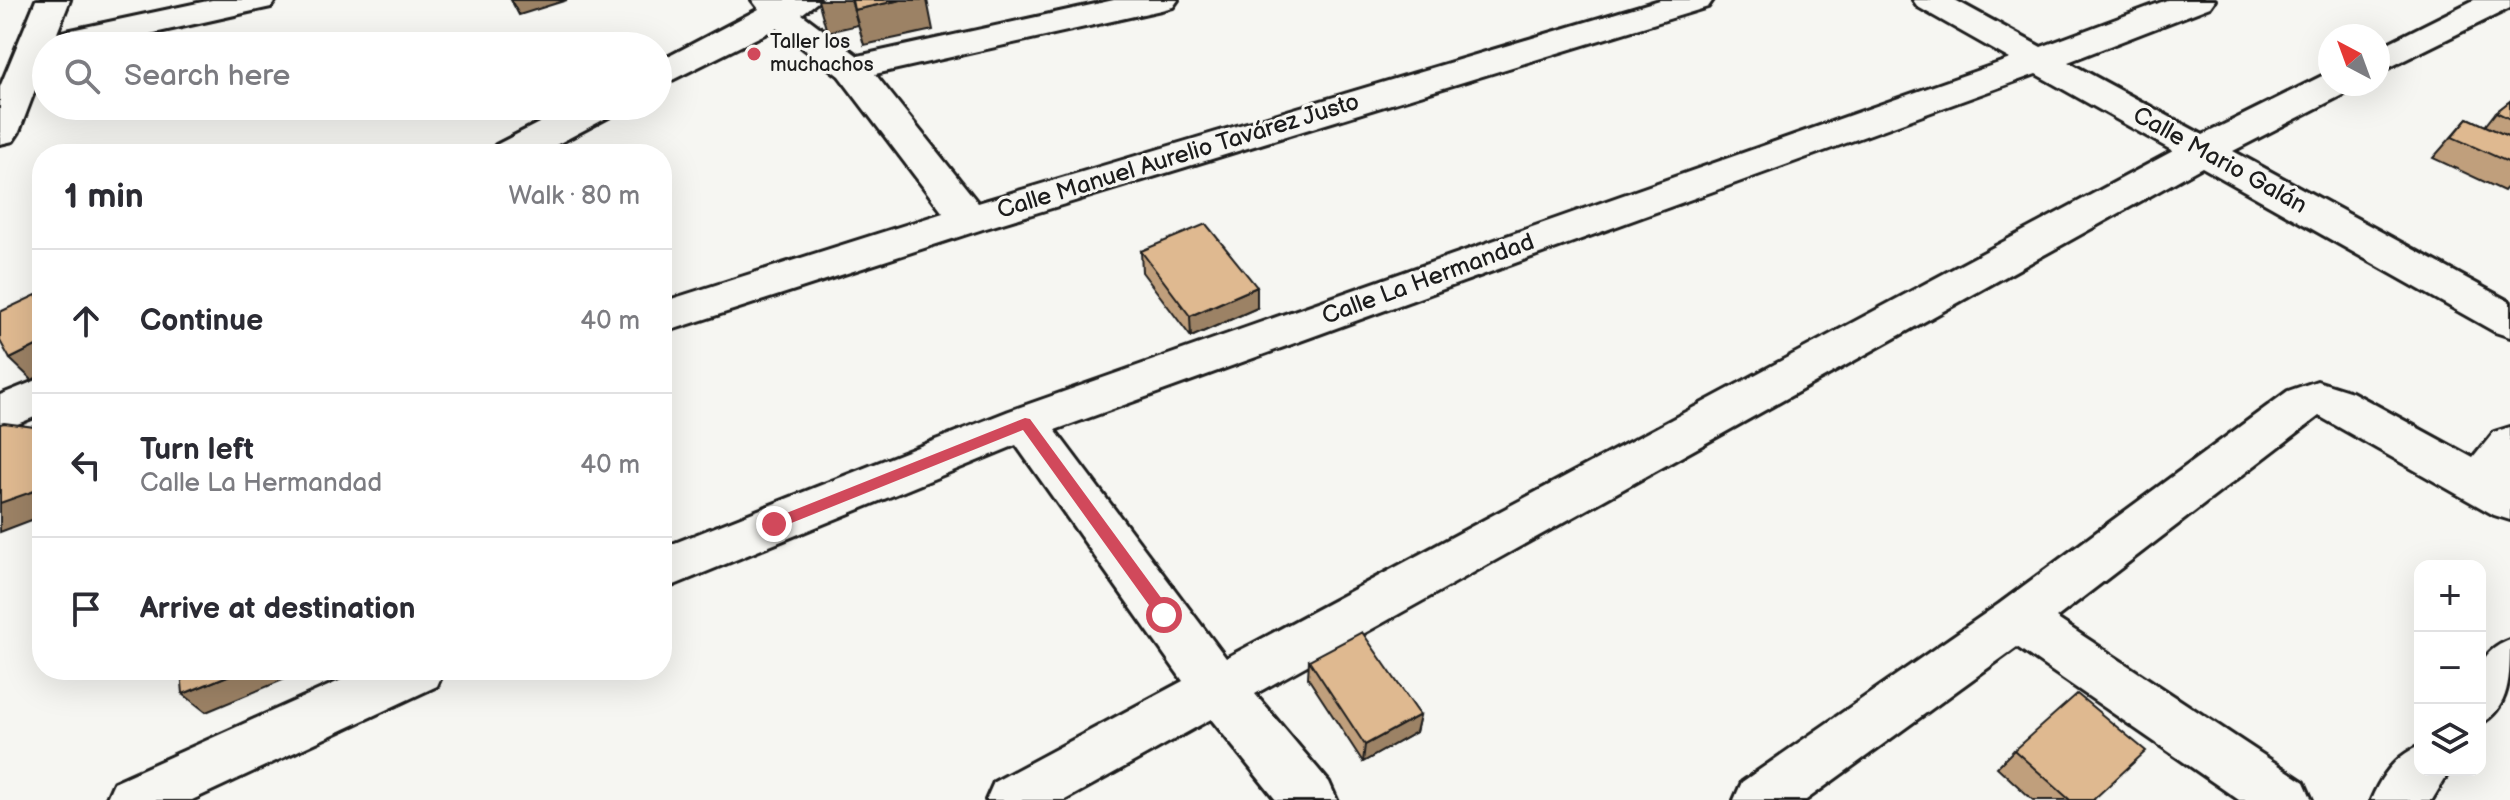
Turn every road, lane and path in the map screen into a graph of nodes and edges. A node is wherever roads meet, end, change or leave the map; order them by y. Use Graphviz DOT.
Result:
graph roads {
  1 [pos="53,0"];
  2 [pos="259,0"];
  3 [pos="1161,0"];
  4 [pos="1696,0"];
  5 [pos="1930,0"];
  6 [pos="2198,0"];
  7 [pos="2500,0"];
  8 [pos="784,4"];
  9 [pos="46,32"];
  10 [pos="111,32"];
  11 [pos="2390,56"];
  12 [pos="2040,60"];
  13 [pos="32,67"];
  14 [pos="672,68"];
  15 [pos="852,68"];
  16 [pos="2318,93"];
  17 [pos="574,120"];
  18 [pos="0,132"];
  19 [pos="528,144"];
  20 [pos="2204,150"];
  21 [pos="969,219"];
  22 [pos="672,315"];
  23 [pos="2510,321"];
  24 [pos="32,400"];
  25 [pos="0,414"];
  26 [pos="1025,423"];
  27 [pos="2510,445"];
  28 [pos="2495,493"];
  29 [pos="672,565"];
  30 [pos="2017,619"];
  31 [pos="2510,663"];
  32 [pos="397,680"];
  33 [pos="1217,687"];
  34 [pos="2486,693"];
  35 [pos="2418,776"];
  36 [pos="133,800"];
  37 [pos="1013,800"];
  38 [pos="1310,800"];
  39 [pos="1761,800"];
  40 [pos="2285,800"];
  41 [pos="2398,800"];
  1 -- 9 [label="street"];
  2 -- 10 [label="street"];
  3 -- 15 [label="street"];
  4 -- 21 [label="street, Calle Manuel Aurelio Tavárez Justo"];
  5 -- 12 [label="street, Calle Mario Galán"];
  6 -- 12 [label="street, Calle La Hermandad"];
  7 -- 11 [label="street"];
  8 -- 14 [label="street"];
  8 -- 15 [label="street"];
  12 -- 20 [label="street, Calle Mario Galán"];
  12 -- 26 [label="street, Calle La Hermandad"];
  13 -- 18 [label="street"];
  15 -- 21 [label="street"];
  16 -- 20 [label="street"];
  17 -- 19 [label="street"];
  20 -- 23 [label="street, Calle Mario Galán"];
  20 -- 33 [label="street"];
  21 -- 22 [label="street, Calle Manuel Aurelio Tavárez Justo"];
  24 -- 25 [label="street"];
  26 -- 29 [label="street, Calle La Hermandad"];
  26 -- 33 [label="street"];
  27 -- 28 [label="street"];
  28 -- 30 [label="street"];
  30 -- 39 [label="street"];
  30 -- 40 [label="street"];
  31 -- 34 [label="street"];
  32 -- 36 [label="street"];
  33 -- 37 [label="street"];
  33 -- 38 [label="street"];
  35 -- 41 [label="street"];
}
